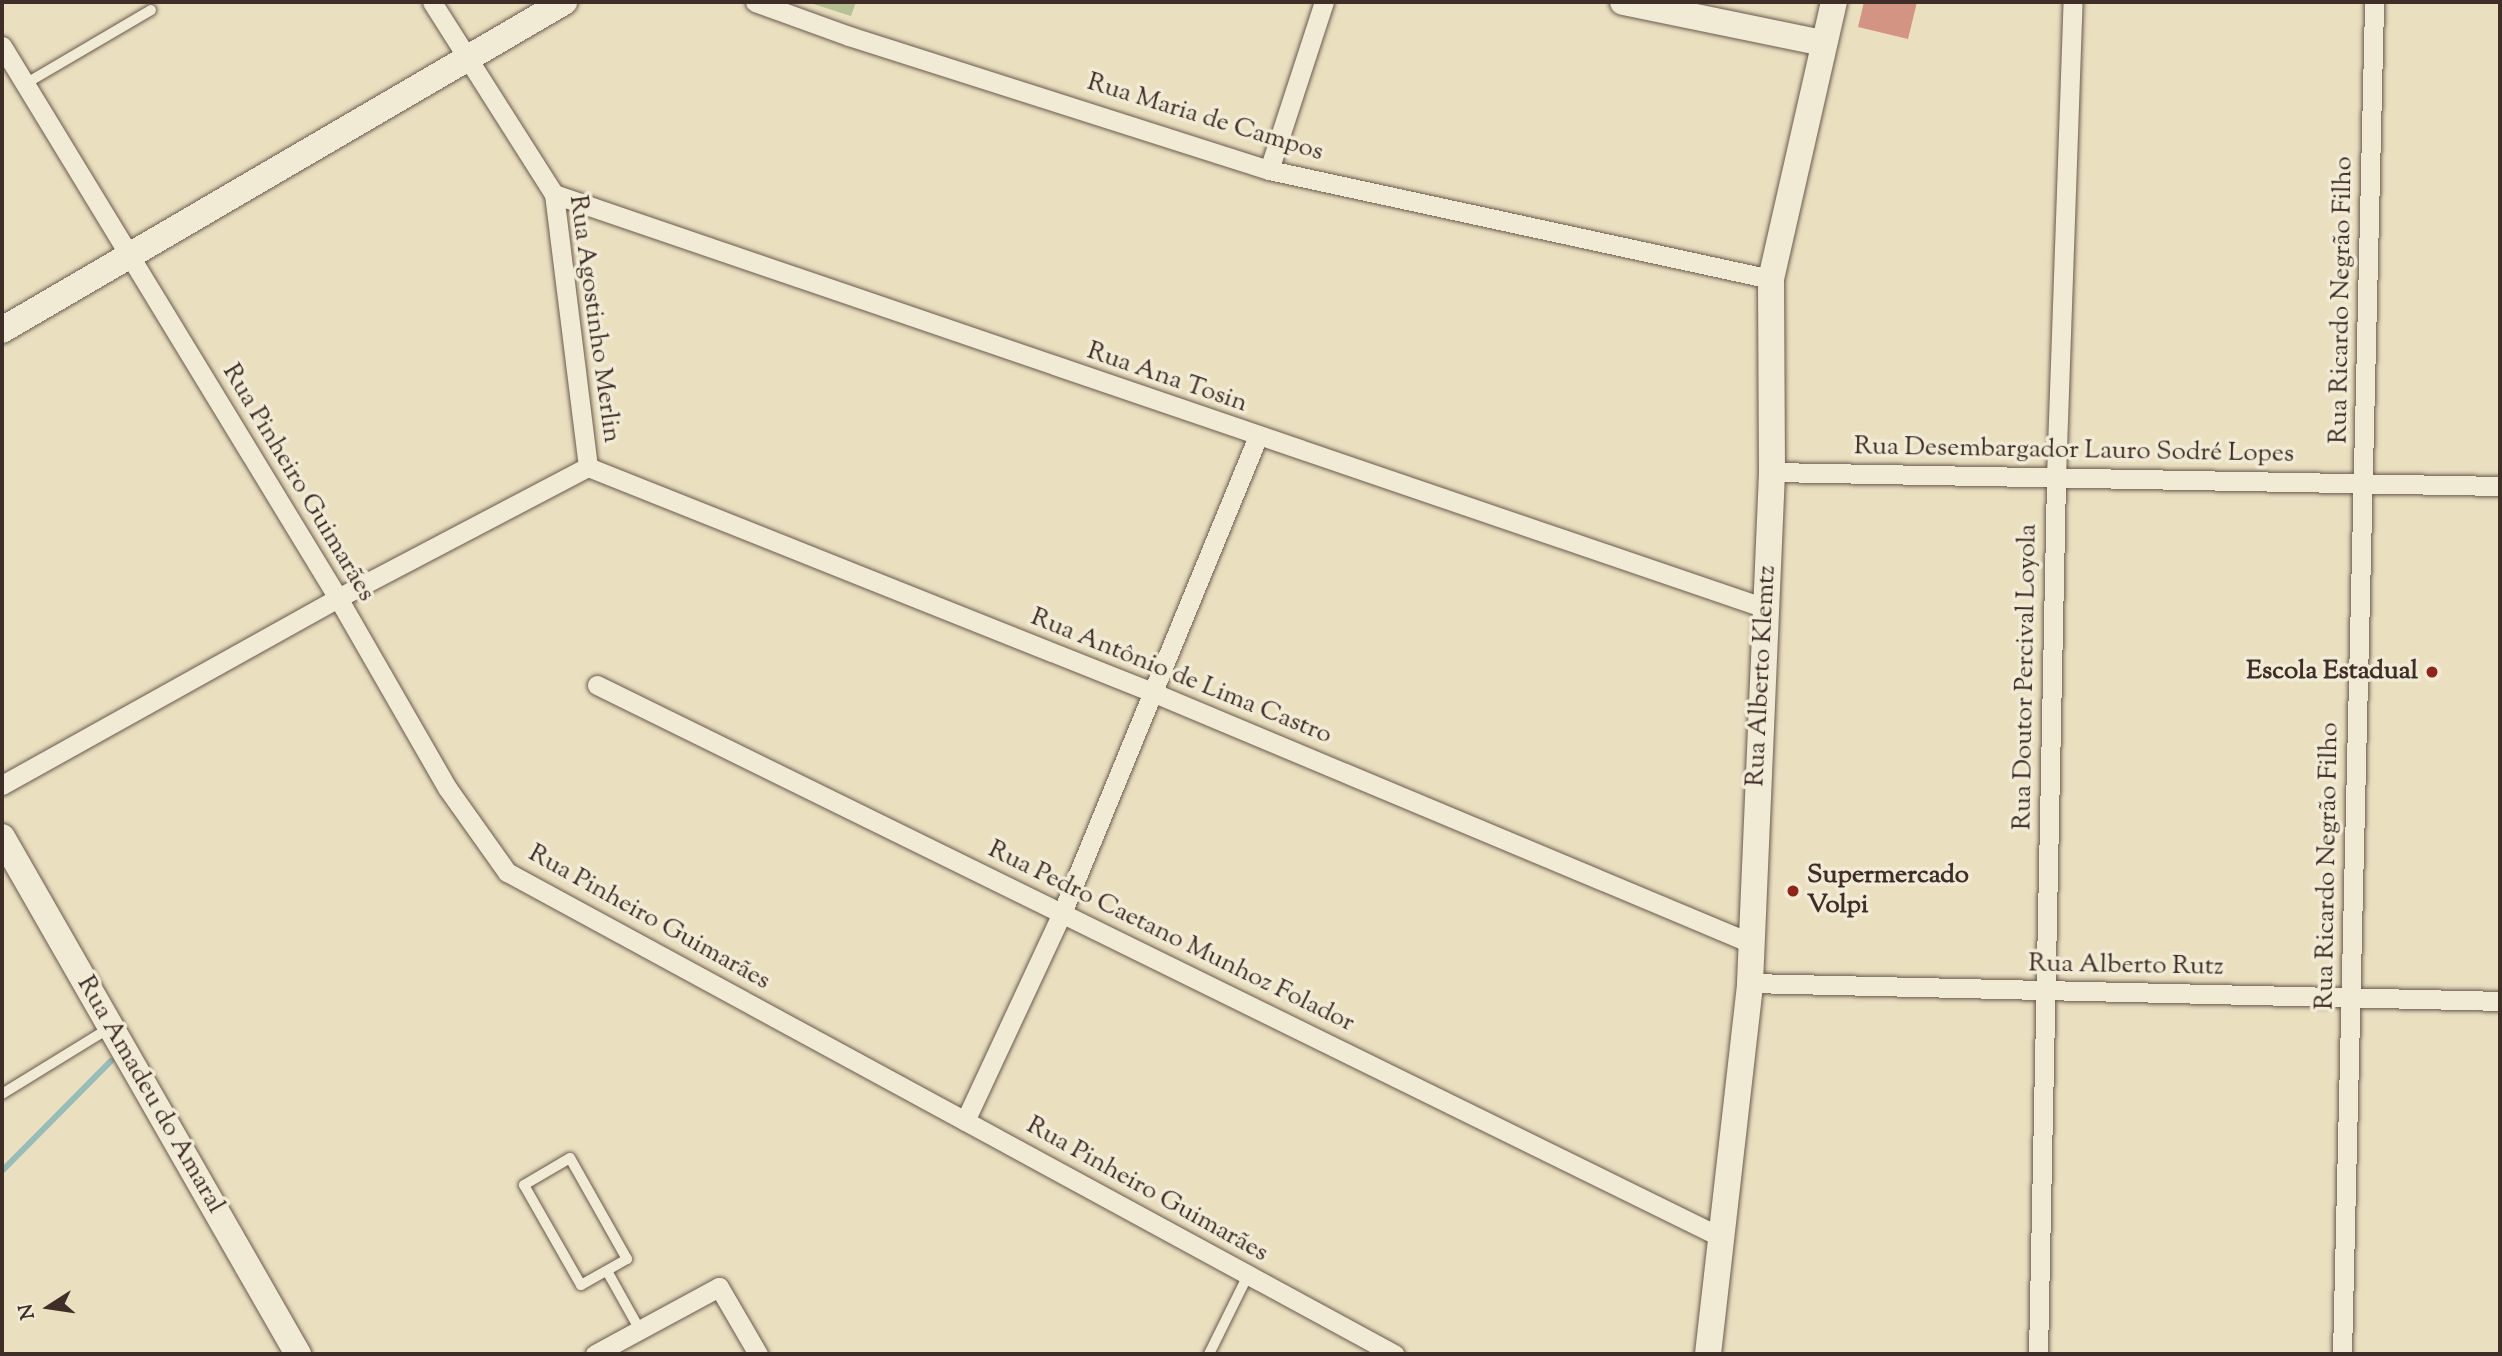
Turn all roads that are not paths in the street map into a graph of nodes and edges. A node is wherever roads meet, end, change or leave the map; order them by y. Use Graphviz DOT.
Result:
graph roads {
  1 [pos="432,2"];
  2 [pos="564,2"];
  3 [pos="755,2"];
  4 [pos="1324,2"];
  5 [pos="1623,2"];
  6 [pos="1834,2"];
  7 [pos="2073,2"];
  8 [pos="2374,2"];
  9 [pos="151,10"];
  10 [pos="1823,43"];
  11 [pos="2,46"];
  12 [pos="466,59"];
  13 [pos="25,84"];
  14 [pos="1269,170"];
  15 [pos="554,194"];
  16 [pos="130,256"];
  17 [pos="1771,279"];
  18 [pos="2,331"];
  19 [pos="1258,436"];
  20 [pos="588,467"];
  21 [pos="1772,472"];
  22 [pos="2056,477"];
  23 [pos="2364,483"];
  24 [pos="2500,485"];
  25 [pos="338,598"];
  26 [pos="1765,608"];
  27 [pos="597,685"];
  28 [pos="1152,692"];
  29 [pos="2,785"];
  30 [pos="2,836"];
  31 [pos="1062,913"];
  32 [pos="1751,943"];
  33 [pos="1750,983"];
  34 [pos="2046,990"];
  35 [pos="2351,998"];
  36 [pos="2500,1001"];
  37 [pos="111,1027"];
  38 [pos="2,1094"];
  39 [pos="965,1121"];
  40 [pos="1721,1237"];
  41 [pos="607,1271"];
  42 [pos="1248,1275"];
  43 [pos="640,1330"];
  44 [pos="298,1354"];
  45 [pos="595,1354"];
  46 [pos="758,1354"];
  47 [pos="1209,1354"];
  48 [pos="1394,1354"];
  49 [pos="1708,1354"];
  50 [pos="2038,1354"];
  51 [pos="2342,1354"];
  1 -- 12 [label="street, Rua Agostinho Merlin"];
  2 -- 12 [label="street"];
  3 -- 14 [label="street, Rua Maria de Campos"];
  4 -- 14 [label="street"];
  5 -- 10 [label="street"];
  6 -- 10 [label="street, Rua Alberto Klemtz"];
  7 -- 22 [label="street, Rua Doutor Percival Loyola"];
  8 -- 23 [label="street, Rua Ricardo Negrão Filho"];
  9 -- 13 [label="lane"];
  10 -- 17 [label="street, Rua Alberto Klemtz"];
  11 -- 13 [label="street, Rua Pinheiro Guimarães"];
  12 -- 15 [label="street, Rua Agostinho Merlin"];
  12 -- 16 [label="street"];
  13 -- 16 [label="street, Rua Pinheiro Guimarães"];
  14 -- 17 [label="street, Rua Maria de Campos"];
  15 -- 19 [label="street, Rua Ana Tosin"];
  15 -- 20 [label="street, Rua Agostinho Merlin"];
  16 -- 18 [label="street"];
  16 -- 25 [label="street, Rua Pinheiro Guimarães"];
  17 -- 21 [label="street, Rua Alberto Klemtz"];
  19 -- 26 [label="street, Rua Ana Tosin"];
  19 -- 28 [label="street"];
  20 -- 25 [label="street"];
  20 -- 28 [label="street, Rua Antônio de Lima Castro"];
  21 -- 22 [label="street, Rua Desembargador Lauro Sodré Lopes"];
  21 -- 26 [label="street, Rua Alberto Klemtz"];
  22 -- 23 [label="street, Rua Desembargador Lauro Sodré Lopes"];
  22 -- 34 [label="street, Rua Doutor Percival Loyola"];
  23 -- 24 [label="street, Rua Desembargador Lauro Sodré Lopes"];
  23 -- 35 [label="street, Rua Ricardo Negrão Filho"];
  25 -- 29 [label="street"];
  25 -- 39 [label="street, Rua Pinheiro Guimarães"];
  26 -- 32 [label="street, Rua Alberto Klemtz"];
  27 -- 31 [label="street, Rua Pedro Caetano Munhoz Folador"];
  28 -- 31 [label="street"];
  28 -- 32 [label="street, Rua Antônio de Lima Castro"];
  30 -- 37 [label="street, Rua Amadeu do Amaral"];
  31 -- 39 [label="street"];
  31 -- 40 [label="street, Rua Pedro Caetano Munhoz Folador"];
  32 -- 33 [label="street, Rua Alberto Klemtz"];
  33 -- 34 [label="street, Rua Alberto Rutz"];
  33 -- 40 [label="street, Rua Alberto Klemtz"];
  34 -- 35 [label="street, Rua Alberto Rutz"];
  34 -- 50 [label="street, Rua Doutor Percival Loyola"];
  35 -- 36 [label="street, Rua Alberto Rutz"];
  35 -- 51 [label="street, Rua Ricardo Negrão Filho"];
  37 -- 38 [label="lane"];
  37 -- 44 [label="street, Rua Amadeu do Amaral"];
  39 -- 42 [label="street, Rua Pinheiro Guimarães"];
  40 -- 49 [label="street, Rua Alberto Klemtz"];
  41 -- 41 [label="lane"];
  41 -- 43 [label="lane"];
  42 -- 47 [label="lane"];
  42 -- 48 [label="street, Rua Pinheiro Guimarães"];
  43 -- 45 [label="street"];
  43 -- 46 [label="street"];
}
